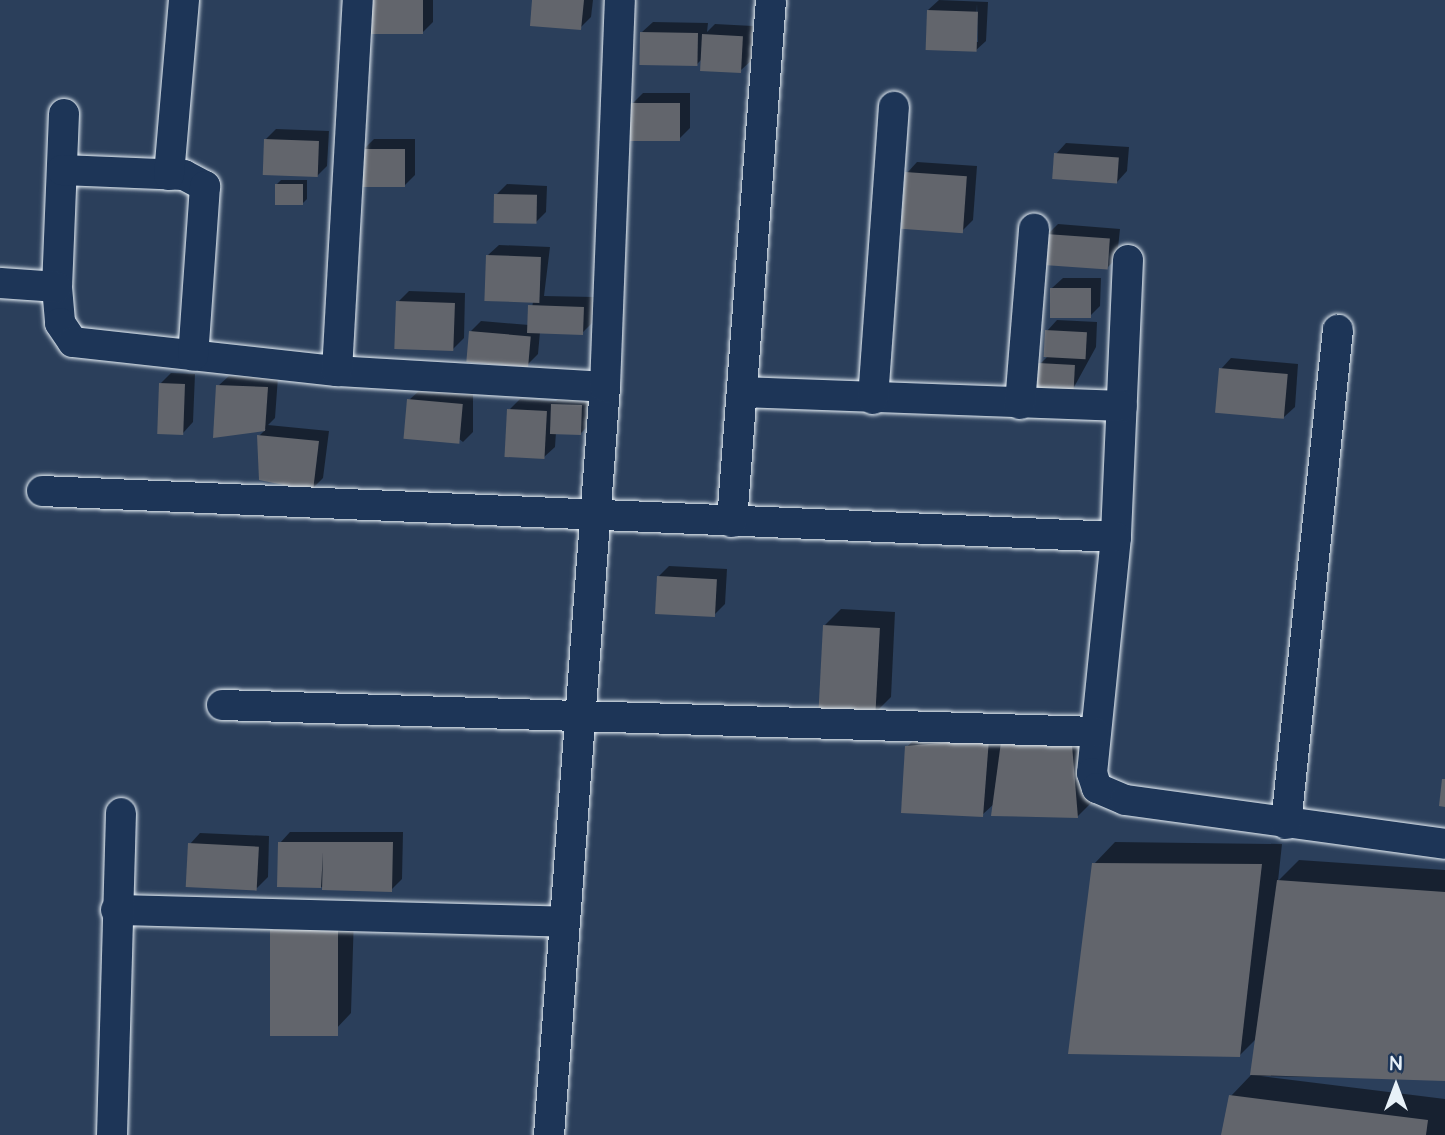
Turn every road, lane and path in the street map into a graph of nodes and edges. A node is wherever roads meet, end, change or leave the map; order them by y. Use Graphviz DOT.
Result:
graph roads {
  1 [pos="184,0"];
  2 [pos="358,0"];
  3 [pos="620,0"];
  4 [pos="771,0"];
  5 [pos="894,107"];
  6 [pos="64,114"];
  7 [pos="61,170"];
  8 [pos="169,174"];
  9 [pos="1034,229"];
  10 [pos="1128,260"];
  11 [pos="0,283"];
  12 [pos="57,287"];
  13 [pos="1338,330"];
  14 [pos="193,356"];
  15 [pos="337,371"];
  16 [pos="604,387"];
  17 [pos="742,391"];
  18 [pos="873,398"];
  19 [pos="1020,404"];
  20 [pos="1122,405"];
  21 [pos="42,491"];
  22 [pos="593,516"];
  23 [pos="732,522"];
  24 [pos="1116,537"];
  25 [pos="222,705"];
  26 [pos="577,712"];
  27 [pos="1095,732"];
  28 [pos="121,813"];
  29 [pos="1286,824"];
  30 [pos="1445,844"];
  31 [pos="116,910"];
  32 [pos="562,922"];
  33 [pos="112,1135"];
  34 [pos="550,1135"];
  1 -- 8 [label="street"];
  2 -- 15 [label="street"];
  3 -- 16 [label="street"];
  4 -- 17 [label="street"];
  5 -- 18 [label="street"];
  6 -- 7 [label="street"];
  7 -- 8 [label="street"];
  7 -- 12 [label="street"];
  8 -- 14 [label="street"];
  9 -- 19 [label="street"];
  10 -- 20 [label="street"];
  11 -- 12 [label="street"];
  12 -- 14 [label="street"];
  13 -- 29 [label="street"];
  14 -- 15 [label="street"];
  15 -- 16 [label="street"];
  16 -- 22 [label="street"];
  17 -- 18 [label="street"];
  17 -- 23 [label="street"];
  18 -- 19 [label="street"];
  19 -- 20 [label="street"];
  20 -- 24 [label="street"];
  21 -- 22 [label="street"];
  22 -- 23 [label="street"];
  22 -- 26 [label="street"];
  23 -- 24 [label="street"];
  24 -- 27 [label="street"];
  25 -- 26 [label="street"];
  26 -- 27 [label="street"];
  26 -- 32 [label="street"];
  27 -- 29 [label="street"];
  28 -- 31 [label="street"];
  29 -- 30 [label="street"];
  31 -- 32 [label="street"];
  31 -- 33 [label="street"];
  32 -- 34 [label="street"];
}
